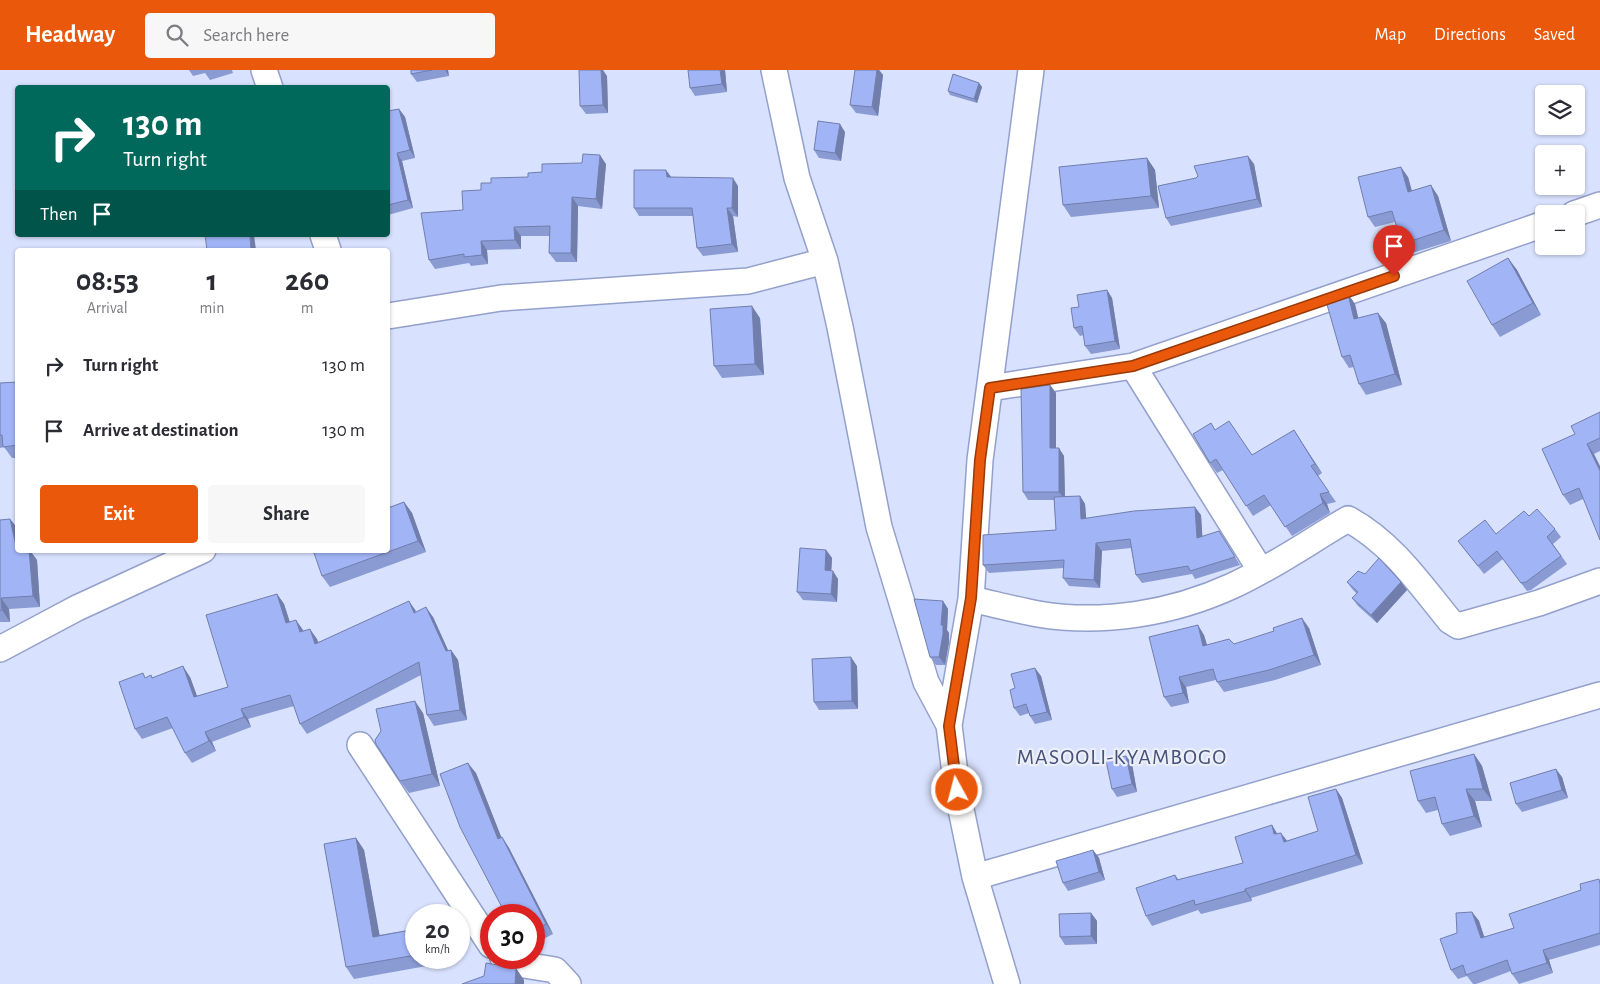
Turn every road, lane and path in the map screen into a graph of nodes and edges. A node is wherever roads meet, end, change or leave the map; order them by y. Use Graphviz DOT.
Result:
graph roads {
  1 [pos="264,70"];
  2 [pos="774,70"];
  3 [pos="1031,70"];
  4 [pos="269,85"];
  5 [pos="1600,205"];
  6 [pos="1585,210"];
  7 [pos="1535,227"];
  8 [pos="825,261"];
  9 [pos="390,316"];
  10 [pos="1133,366"];
  11 [pos="990,388"];
  12 [pos="196,553"];
  13 [pos="1261,570"];
  14 [pos="1600,581"];
  15 [pos="971,598"];
  16 [pos="0,649"];
  17 [pos="1600,695"];
  18 [pos="949,726"];
  19 [pos="360,745"];
  20 [pos="975,877"];
  21 [pos="480,928"];
  22 [pos="545,968"];
  23 [pos="568,984"];
  24 [pos="1007,984"];
  1 -- 4 [label="street"];
  2 -- 8 [label="street"];
  3 -- 11 [label="street"];
  5 -- 6 [label="street"];
  7 -- 10 [label="street"];
  8 -- 9 [label="street"];
  8 -- 18 [label="street"];
  10 -- 11 [label="street"];
  10 -- 13 [label="street"];
  11 -- 15 [label="street"];
  12 -- 16 [label="street"];
  13 -- 14 [label="street"];
  13 -- 15 [label="street"];
  15 -- 18 [label="street"];
  17 -- 20 [label="street"];
  18 -- 20 [label="street"];
  19 -- 21 [label="street"];
  20 -- 24 [label="street"];
  22 -- 23 [label="street"];
}
